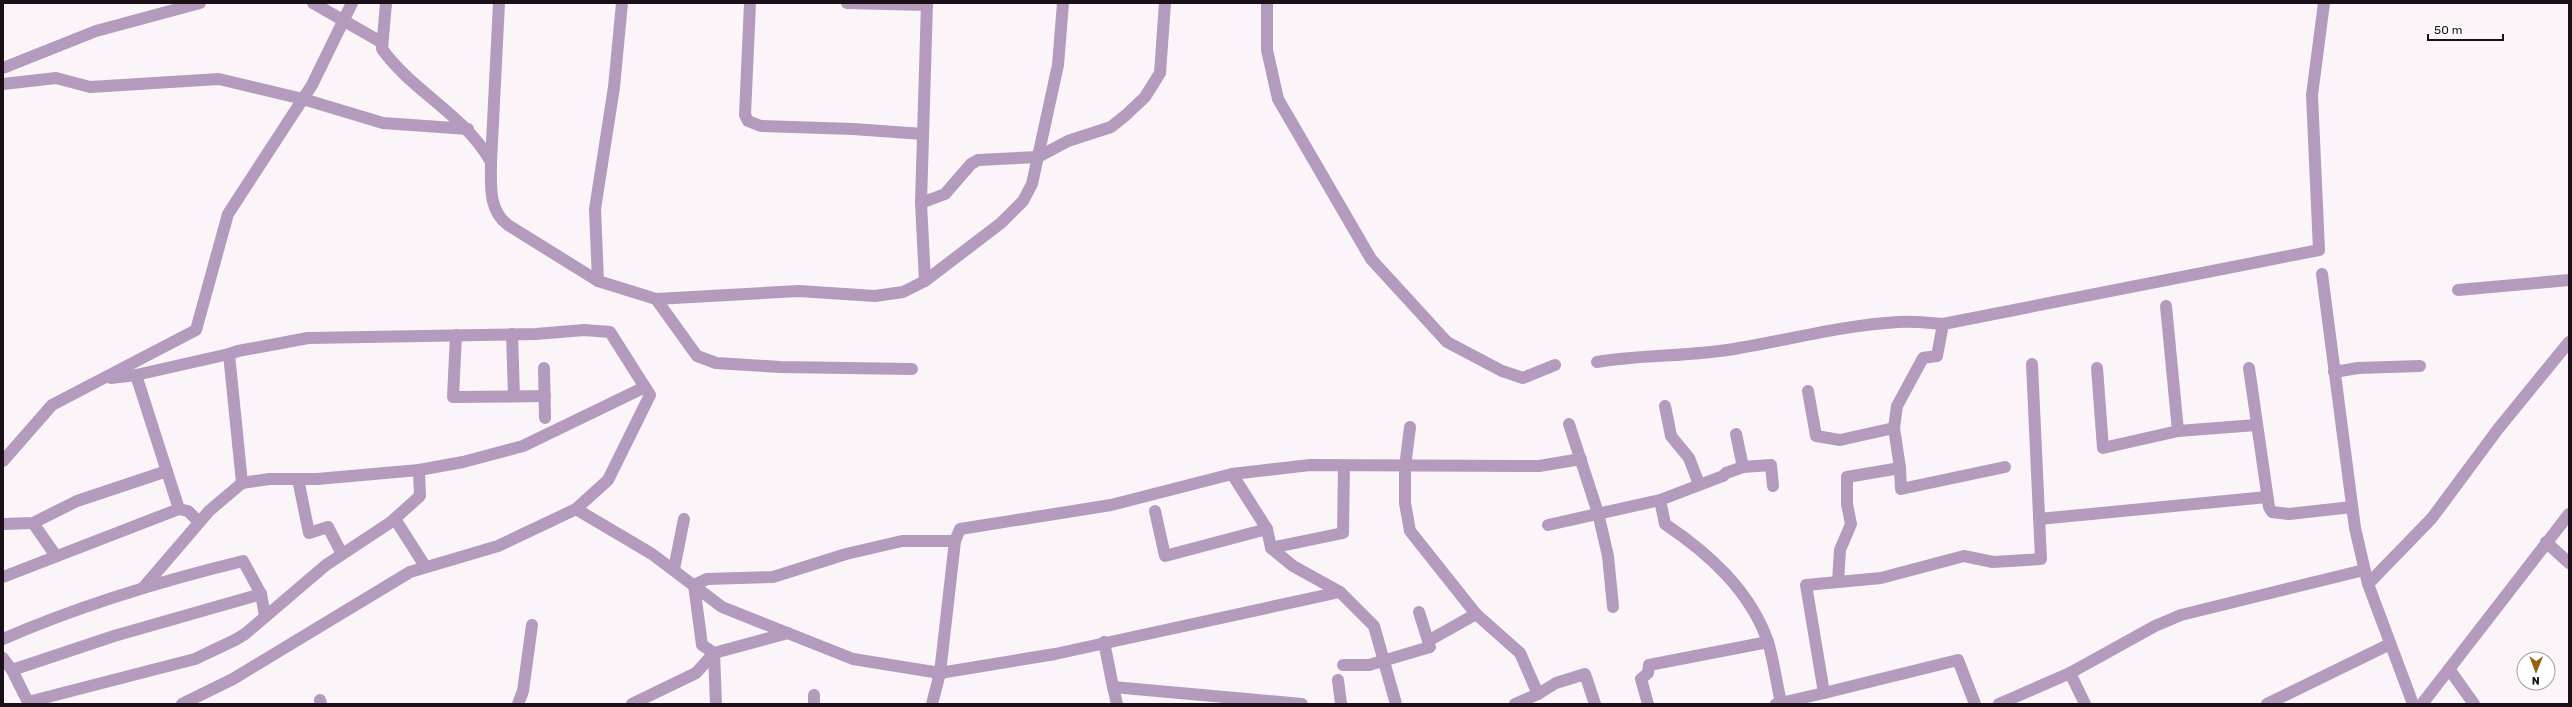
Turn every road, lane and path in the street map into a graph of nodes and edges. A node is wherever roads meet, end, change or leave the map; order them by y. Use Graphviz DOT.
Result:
graph roads {
  1 [pos="200,3"];
  2 [pos="312,3"];
  3 [pos="352,3"];
  4 [pos="386,3"];
  5 [pos="499,3"];
  6 [pos="622,3"];
  7 [pos="750,3"];
  8 [pos="847,3"];
  9 [pos="1063,3"];
  10 [pos="1166,3"];
  11 [pos="1267,3"];
  12 [pos="2324,3"];
  13 [pos="927,4"];
  14 [pos="342,20"];
  15 [pos="381,42"];
  16 [pos="3,68"];
  17 [pos="3,84"];
  18 [pos="303,99"];
  19 [pos="468,129"];
  20 [pos="923,134"];
  21 [pos="1038,157"];
  22 [pos="491,162"];
  23 [pos="921,203"];
  24 [pos="2322,274"];
  25 [pos="598,280"];
  26 [pos="2569,280"];
  27 [pos="925,281"];
  28 [pos="2458,290"];
  29 [pos="656,299"];
  30 [pos="2166,306"];
  31 [pos="1943,324"];
  32 [pos="512,334"];
  33 [pos="456,335"];
  34 [pos="2569,342"];
  35 [pos="229,354"];
  36 [pos="1597,362"];
  37 [pos="2032,364"];
  38 [pos="1555,365"];
  39 [pos="2420,366"];
  40 [pos="544,368"];
  41 [pos="2097,368"];
  42 [pos="2249,368"];
  43 [pos="912,369"];
  44 [pos="2334,372"];
  45 [pos="136,375"];
  46 [pos="104,379"];
  47 [pos="645,387"];
  48 [pos="1808,391"];
  49 [pos="514,396"];
  50 [pos="545,396"];
  51 [pos="1666,406"];
  52 [pos="545,418"];
  53 [pos="1569,424"];
  54 [pos="2256,425"];
  55 [pos="1410,427"];
  56 [pos="1894,428"];
  57 [pos="2178,431"];
  58 [pos="1736,434"];
  59 [pos="1581,459"];
  60 [pos="3,461"];
  61 [pos="1344,466"];
  62 [pos="1405,467"];
  63 [pos="1743,467"];
  64 [pos="2005,467"];
  65 [pos="1900,468"];
  66 [pos="419,470"];
  67 [pos="166,471"];
  68 [pos="1232,474"];
  69 [pos="298,479"];
  70 [pos="242,483"];
  71 [pos="1699,484"];
  72 [pos="1773,486"];
  73 [pos="2267,497"];
  74 [pos="1660,500"];
  75 [pos="2352,507"];
  76 [pos="179,509"];
  77 [pos="576,509"];
  78 [pos="1155,510"];
  79 [pos="1598,513"];
  80 [pos="2569,514"];
  81 [pos="395,519"];
  82 [pos="684,519"];
  83 [pos="2039,520"];
  84 [pos="199,522"];
  85 [pos="33,523"];
  86 [pos="3,524"];
  87 [pos="1548,525"];
  88 [pos="1266,529"];
  89 [pos="955,541"];
  90 [pos="2546,542"];
  91 [pos="1271,548"];
  92 [pos="342,554"];
  93 [pos="56,556"];
  94 [pos="2569,563"];
  95 [pos="425,566"];
  96 [pos="674,569"];
  97 [pos="2364,570"];
  98 [pos="3,577"];
  99 [pos="1838,582"];
  100 [pos="2368,584"];
  101 [pos="694,585"];
  102 [pos="143,588"];
  103 [pos="1340,592"];
  104 [pos="261,594"];
  105 [pos="1613,607"];
  106 [pos="1419,612"];
  107 [pos="1476,614"];
  108 [pos="265,616"];
  109 [pos="532,625"];
  110 [pos="788,633"];
  111 [pos="3,639"];
  112 [pos="1428,641"];
  113 [pos="1104,642"];
  114 [pos="1768,642"];
  115 [pos="2390,644"];
  116 [pos="714,653"];
  117 [pos="3,658"];
  118 [pos="1384,661"];
  119 [pos="1343,664"];
  120 [pos="2449,669"];
  121 [pos="12,670"];
  122 [pos="940,673"];
  123 [pos="2070,673"];
  124 [pos="1338,680"];
  125 [pos="1113,688"];
  126 [pos="1824,693"];
  127 [pos="1538,694"];
  128 [pos="646,701"];
  129 [pos="30,703"];
  130 [pos="516,703"];
  131 [pos="1778,703"];
  132 [pos="182,704"];
  133 [pos="632,704"];
  134 [pos="716,704"];
  135 [pos="932,704"];
  136 [pos="1117,704"];
  137 [pos="1302,704"];
  138 [pos="1341,704"];
  139 [pos="1396,704"];
  140 [pos="1515,704"];
  141 [pos="1595,704"];
  142 [pos="1648,704"];
  143 [pos="1975,704"];
  144 [pos="1999,704"];
  145 [pos="2085,704"];
  146 [pos="2268,704"];
  147 [pos="2413,704"];
  148 [pos="2422,704"];
  149 [pos="2474,704"];
  1 -- 16 [label="street"];
  2 -- 14 [label="street"];
  3 -- 14 [label="street"];
  4 -- 15 [label="street"];
  5 -- 22 [label="street"];
  6 -- 25 [label="street"];
  7 -- 20 [label="street"];
  8 -- 13 [label="street"];
  9 -- 21 [label="street"];
  10 -- 21 [label="street"];
  11 -- 38 [label="street"];
  12 -- 31 [label="street"];
  13 -- 20 [label="street"];
  14 -- 15 [label="street"];
  14 -- 18 [label="street"];
  15 -- 19 [label="street"];
  17 -- 18 [label="street"];
  18 -- 19 [label="street"];
  18 -- 46 [label="street"];
  19 -- 22 [label="street"];
  20 -- 23 [label="street"];
  21 -- 23 [label="street"];
  21 -- 27 [label="street"];
  22 -- 25 [label="street"];
  23 -- 27 [label="street"];
  24 -- 44 [label="street"];
  25 -- 29 [label="street"];
  26 -- 28 [label="street"];
  27 -- 29 [label="street"];
  29 -- 43 [label="street"];
  30 -- 57 [label="street"];
  31 -- 36 [label="street"];
  31 -- 56 [label="street"];
  32 -- 33 [label="street"];
  32 -- 47 [label="street"];
  32 -- 49 [label="street"];
  33 -- 35 [label="street"];
  33 -- 49 [label="street"];
  34 -- 100 [label="street"];
  35 -- 45 [label="street"];
  35 -- 70 [label="street"];
  37 -- 83 [label="street"];
  39 -- 44 [label="street"];
  40 -- 50 [label="street"];
  41 -- 57 [label="street"];
  42 -- 54 [label="street"];
  44 -- 75 [label="street"];
  45 -- 46 [label="street"];
  45 -- 67 [label="street"];
  46 -- 60 [label="street"];
  47 -- 66 [label="street"];
  47 -- 77 [label="street"];
  48 -- 56 [label="street"];
  49 -- 50 [label="street"];
  50 -- 52 [label="street"];
  51 -- 71 [label="street"];
  53 -- 59 [label="street"];
  54 -- 57 [label="street"];
  54 -- 73 [label="street"];
  55 -- 62 [label="street"];
  56 -- 65 [label="street"];
  58 -- 63 [label="street"];
  59 -- 62 [label="street"];
  59 -- 79 [label="street"];
  61 -- 62 [label="street"];
  61 -- 68 [label="street"];
  61 -- 91 [label="street"];
  62 -- 107 [label="street"];
  63 -- 71 [label="street"];
  63 -- 72 [label="street"];
  64 -- 65 [label="street"];
  65 -- 99 [label="street"];
  66 -- 69 [label="street"];
  66 -- 81 [label="street"];
  67 -- 76 [label="street"];
  67 -- 85 [label="street"];
  68 -- 88 [label="street"];
  68 -- 89 [label="street"];
  69 -- 70 [label="street"];
  69 -- 92 [label="street"];
  70 -- 84 [label="street"];
  71 -- 74 [label="street"];
  73 -- 75 [label="street"];
  73 -- 83 [label="street"];
  74 -- 79 [label="street"];
  74 -- 114 [label="street"];
  75 -- 97 [label="street"];
  76 -- 84 [label="street"];
  76 -- 93 [label="street"];
  77 -- 95 [label="street"];
  77 -- 96 [label="street"];
  78 -- 88 [label="street"];
  79 -- 87 [label="street"];
  79 -- 105 [label="street"];
  80 -- 90 [label="street"];
  81 -- 92 [label="street"];
  81 -- 95 [label="street"];
  82 -- 96 [label="street"];
  83 -- 99 [label="street"];
  84 -- 102 [label="street"];
  85 -- 86 [label="street"];
  85 -- 93 [label="street"];
  88 -- 91 [label="street"];
  89 -- 101 [label="street"];
  89 -- 122 [label="street"];
  90 -- 94 [label="street"];
  90 -- 120 [label="street"];
  91 -- 103 [label="street"];
  92 -- 108 [label="street"];
  93 -- 98 [label="street"];
  95 -- 132 [label="street"];
  96 -- 101 [label="street"];
  97 -- 100 [label="street"];
  97 -- 123 [label="street"];
  99 -- 126 [label="street"];
  100 -- 115 [label="street"];
  101 -- 110 [label="street"];
  101 -- 116 [label="street"];
  102 -- 104 [label="street"];
  102 -- 111 [label="street"];
  103 -- 113 [label="street"];
  103 -- 118 [label="street"];
  104 -- 108 [label="street"];
  104 -- 121 [label="street"];
  106 -- 112 [label="street"];
  107 -- 112 [label="street"];
  107 -- 127 [label="street"];
  108 -- 129 [label="street"];
  109 -- 130 [label="street"];
  110 -- 116 [label="street"];
  110 -- 122 [label="street"];
  112 -- 118 [label="street"];
  113 -- 122 [label="street"];
  113 -- 125 [label="street"];
  114 -- 131 [label="street"];
  114 -- 142 [label="street"];
  115 -- 146 [label="street"];
  115 -- 147 [label="street"];
  116 -- 128 [label="street"];
  116 -- 134 [label="street"];
  117 -- 121 [label="street"];
  118 -- 119 [label="street"];
  118 -- 139 [label="street"];
  120 -- 148 [label="street"];
  120 -- 149 [label="street"];
  121 -- 129 [label="street"];
  122 -- 135 [label="street"];
  123 -- 144 [label="street"];
  123 -- 145 [label="street"];
  124 -- 138 [label="street"];
  125 -- 136 [label="street"];
  125 -- 137 [label="street"];
  126 -- 131 [label="street"];
  126 -- 143 [label="street"];
  127 -- 140 [label="street"];
  127 -- 141 [label="street"];
  128 -- 133 [label="street"];
}
